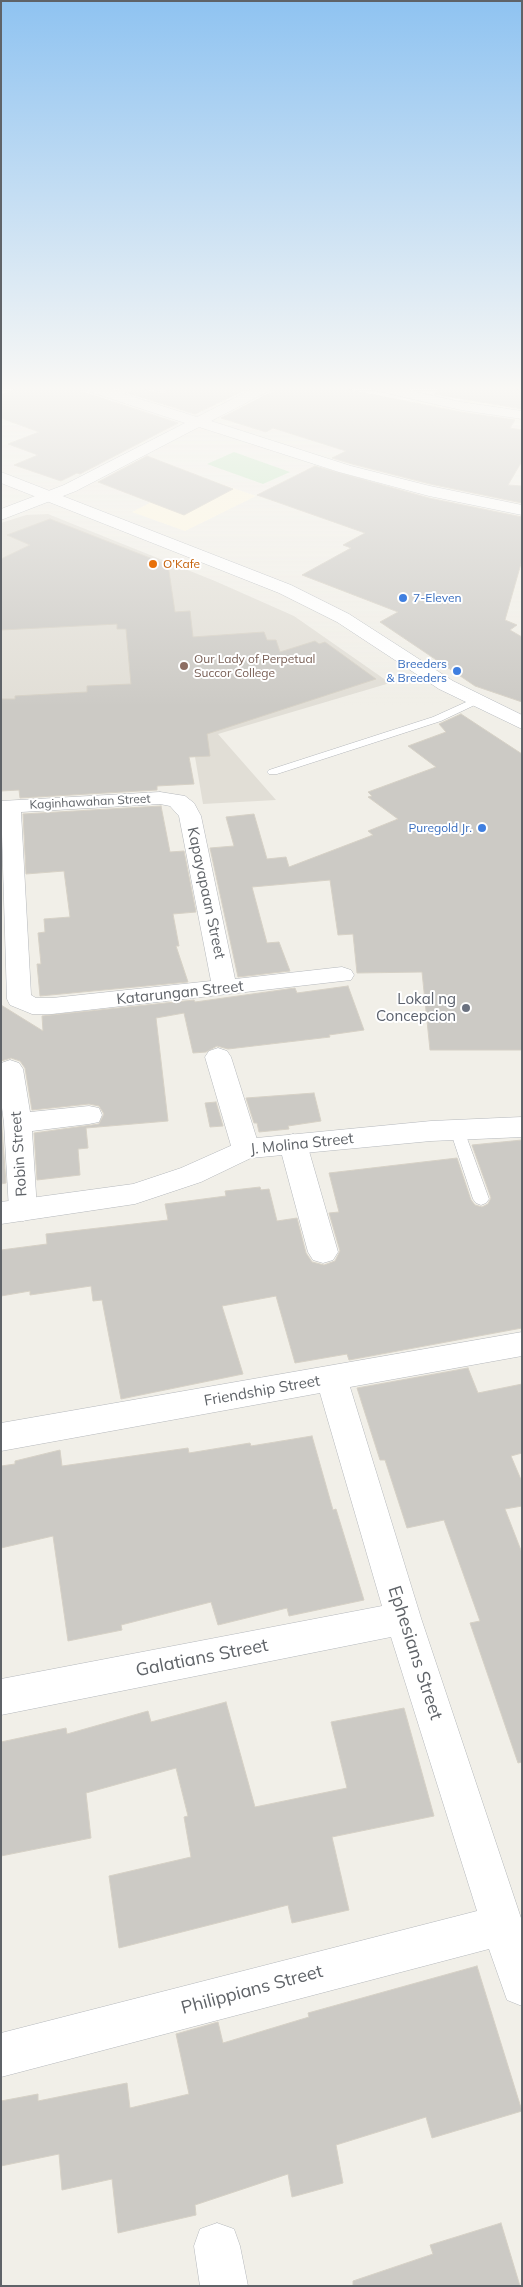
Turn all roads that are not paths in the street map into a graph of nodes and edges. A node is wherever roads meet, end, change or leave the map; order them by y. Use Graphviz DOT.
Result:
graph roads {
  1 [pos="43,494"];
  2 [pos="57,494"];
  3 [pos="447,494"];
  4 [pos="51,497"];
  5 [pos="522,510"];
  6 [pos="1,515"];
  7 [pos="475,701"];
  8 [pos="522,723"];
  9 [pos="273,772"];
  10 [pos="178,802"];
  11 [pos="6,806"];
  12 [pos="342,975"];
  13 [pos="225,988"];
  14 [pos="218,1057"];
  15 [pos="10,1069"];
  16 [pos="89,1115"];
  17 [pos="18,1123"];
  18 [pos="522,1127"];
  19 [pos="457,1130"];
  20 [pos="293,1144"];
  21 [pos="246,1149"];
  22 [pos="482,1198"];
  23 [pos="12,1211"];
  24 [pos="323,1252"];
  25 [pos="522,1344"];
  26 [pos="332,1379"];
  27 [pos="1,1437"];
  28 [pos="403,1618"];
  29 [pos="1,1697"];
  30 [pos="502,1925"];
  31 [pos="522,1985"];
  32 [pos="1,2055"];
  1 -- 4 [label="street"];
  2 -- 4 [label="street"];
  3 -- 5 [label="street"];
  4 -- 6 [label="street"];
  4 -- 7 [label="street"];
  7 -- 8 [label="street"];
  7 -- 9 [label="lane"];
  10 -- 11 [label="street, Kaginhawahan Street"];
  10 -- 13 [label="street, Kapayapaan Street"];
  11 -- 13 [label="street, Katarungan Street"];
  12 -- 13 [label="street, Katarungan Street"];
  14 -- 21 [label="street"];
  15 -- 17 [label="street, Robin Street"];
  16 -- 17 [label="street"];
  17 -- 23 [label="street, Robin Street"];
  18 -- 19 [label="street, J. Molina Street"];
  19 -- 20 [label="street, J. Molina Street"];
  19 -- 22 [label="lane"];
  20 -- 21 [label="street, J. Molina Street"];
  20 -- 24 [label="street"];
  21 -- 23 [label="street, J. Molina Street"];
  25 -- 26 [label="street, Friendship Street"];
  26 -- 27 [label="street, Friendship Street"];
  26 -- 28 [label="street, Ephesians Street"];
  28 -- 29 [label="street, Galatians Street"];
  28 -- 30 [label="street, Ephesians Street"];
  30 -- 31 [label="street, Ephesians Street"];
  30 -- 32 [label="street, Philippians Street"];
}
